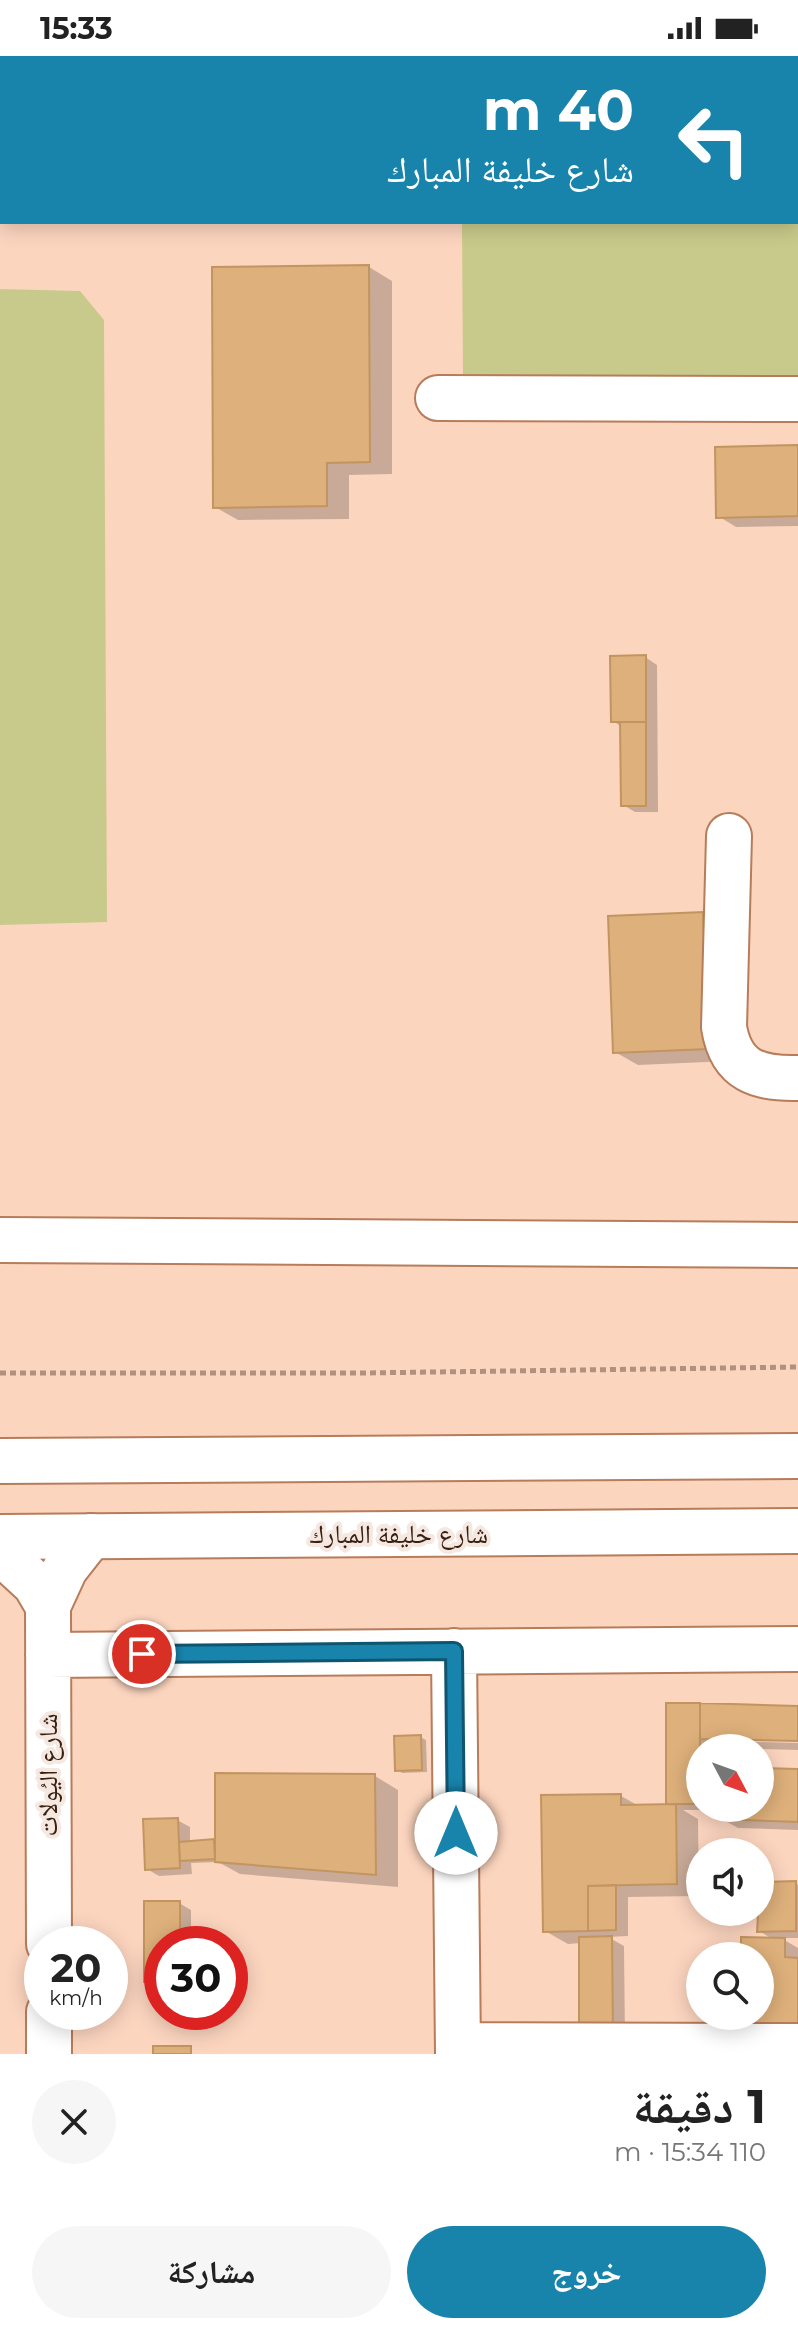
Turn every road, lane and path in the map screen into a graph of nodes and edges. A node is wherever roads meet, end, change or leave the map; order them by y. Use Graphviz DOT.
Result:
graph roads {
  1 [pos="438,398"];
  2 [pos="798,399"];
  3 [pos="729,836"];
  4 [pos="798,1078"];
  5 [pos="0,1240"];
  6 [pos="798,1245"];
  7 [pos="798,1367"];
  8 [pos="0,1373"];
  9 [pos="798,1456"];
  10 [pos="0,1461"];
  11 [pos="798,1531"];
  12 [pos="91,1536"];
  13 [pos="0,1537"];
  14 [pos="0,1552"];
  15 [pos="48,1606"];
  16 [pos="798,1649"];
  17 [pos="454,1651"];
  18 [pos="48,1655"];
  19 [pos="49,1926"];
  20 [pos="49,2030"];
  21 [pos="798,2046"];
  22 [pos="458,2050"];
  23 [pos="564,2050"];
  24 [pos="49,2054"];
  1 -- 2 [label="street"];
  3 -- 4 [label="street"];
  5 -- 6 [label="street"];
  7 -- 8 [label="path"];
  9 -- 10 [label="street"];
  11 -- 12 [label="street, شارع خليفة المبارك"];
  12 -- 13 [label="street, شارع خليفة المبارك"];
  12 -- 15 [label="street, شارع اليُولات"];
  14 -- 15 [label="street"];
  15 -- 18 [label="street, شارع اليُولات"];
  16 -- 17 [label="street"];
  17 -- 18 [label="street"];
  17 -- 22 [label="street"];
  18 -- 19 [label="street, شارع اليُولات"];
  20 -- 24 [label="street"];
  21 -- 23 [label="street"];
  22 -- 23 [label="street"];
}
